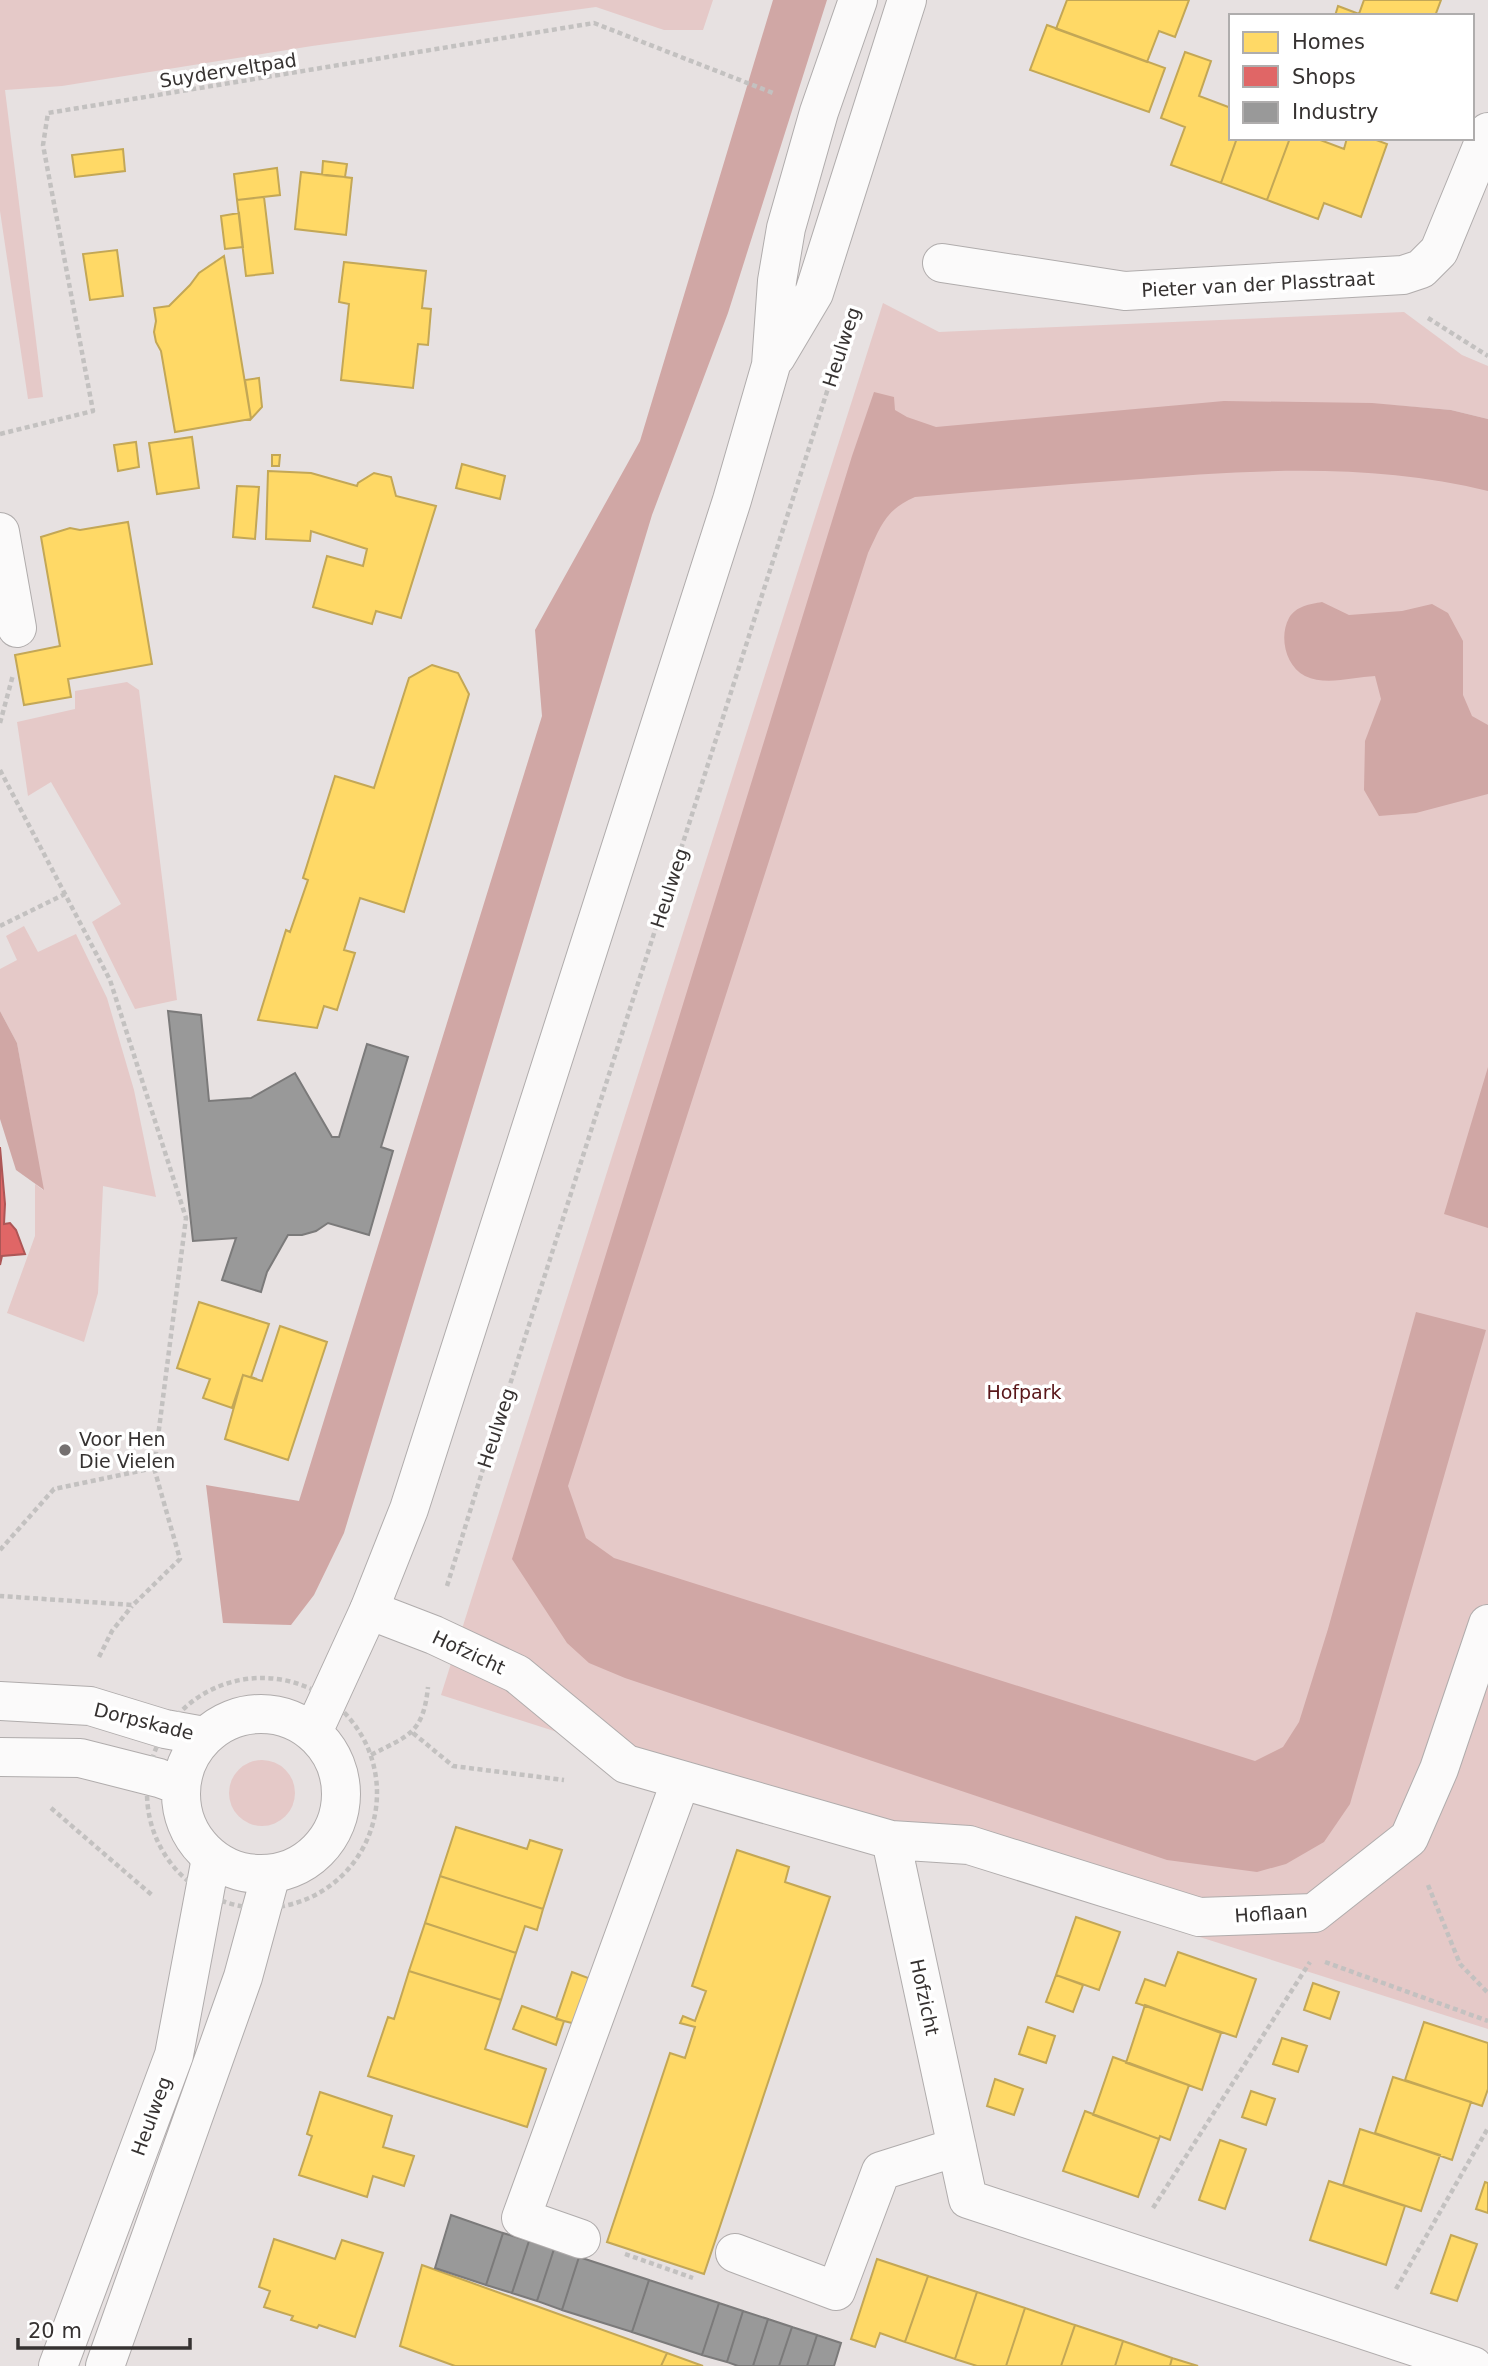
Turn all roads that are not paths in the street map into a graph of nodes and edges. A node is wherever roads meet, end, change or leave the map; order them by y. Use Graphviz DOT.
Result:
graph roads {
  1 [pos="858,0"];
  2 [pos="907,0"];
  3 [pos="1488,132"];
  4 [pos="942,262"];
  5 [pos="771,365"];
  6 [pos="0,532"];
  7 [pos="17,628"];
  8 [pos="369,1611"];
  9 [pos="1488,1624"];
  10 [pos="0,1702"];
  11 [pos="321,1715"];
  12 [pos="204,1736"];
  13 [pos="0,1757"];
  14 [pos="681,1780"];
  15 [pos="164,1781"];
  16 [pos="891,1840"];
  17 [pos="207,1875"];
  18 [pos="267,1891"];
  19 [pos="957,2147"];
  20 [pos="581,2239"];
  21 [pos="735,2253"];
  22 [pos="58,2366"];
  23 [pos="105,2366"];
  24 [pos="1472,2366"];
  1 -- 5 [label="street"];
  2 -- 5 [label="street"];
  3 -- 4 [label="street, Pieter van der Plasstraat"];
  5 -- 8 [label="street"];
  6 -- 7 [label="street"];
  8 -- 11 [label="street"];
  8 -- 14 [label="street, Hofzicht"];
  9 -- 16 [label="street, Hoflaan"];
  10 -- 12 [label="street, Dorpskade"];
  11 -- 12 [label="street"];
  11 -- 18 [label="street"];
  12 -- 15 [label="street"];
  13 -- 15 [label="street"];
  14 -- 16 [label="street, Hofzicht"];
  14 -- 20 [label="street"];
  15 -- 17 [label="street"];
  16 -- 19 [label="street, Hofzicht"];
  17 -- 18 [label="street"];
  17 -- 22 [label="street, Heulweg"];
  18 -- 23 [label="street, Heulweg"];
  19 -- 21 [label="street"];
  19 -- 24 [label="street, Hofzicht"];
}
